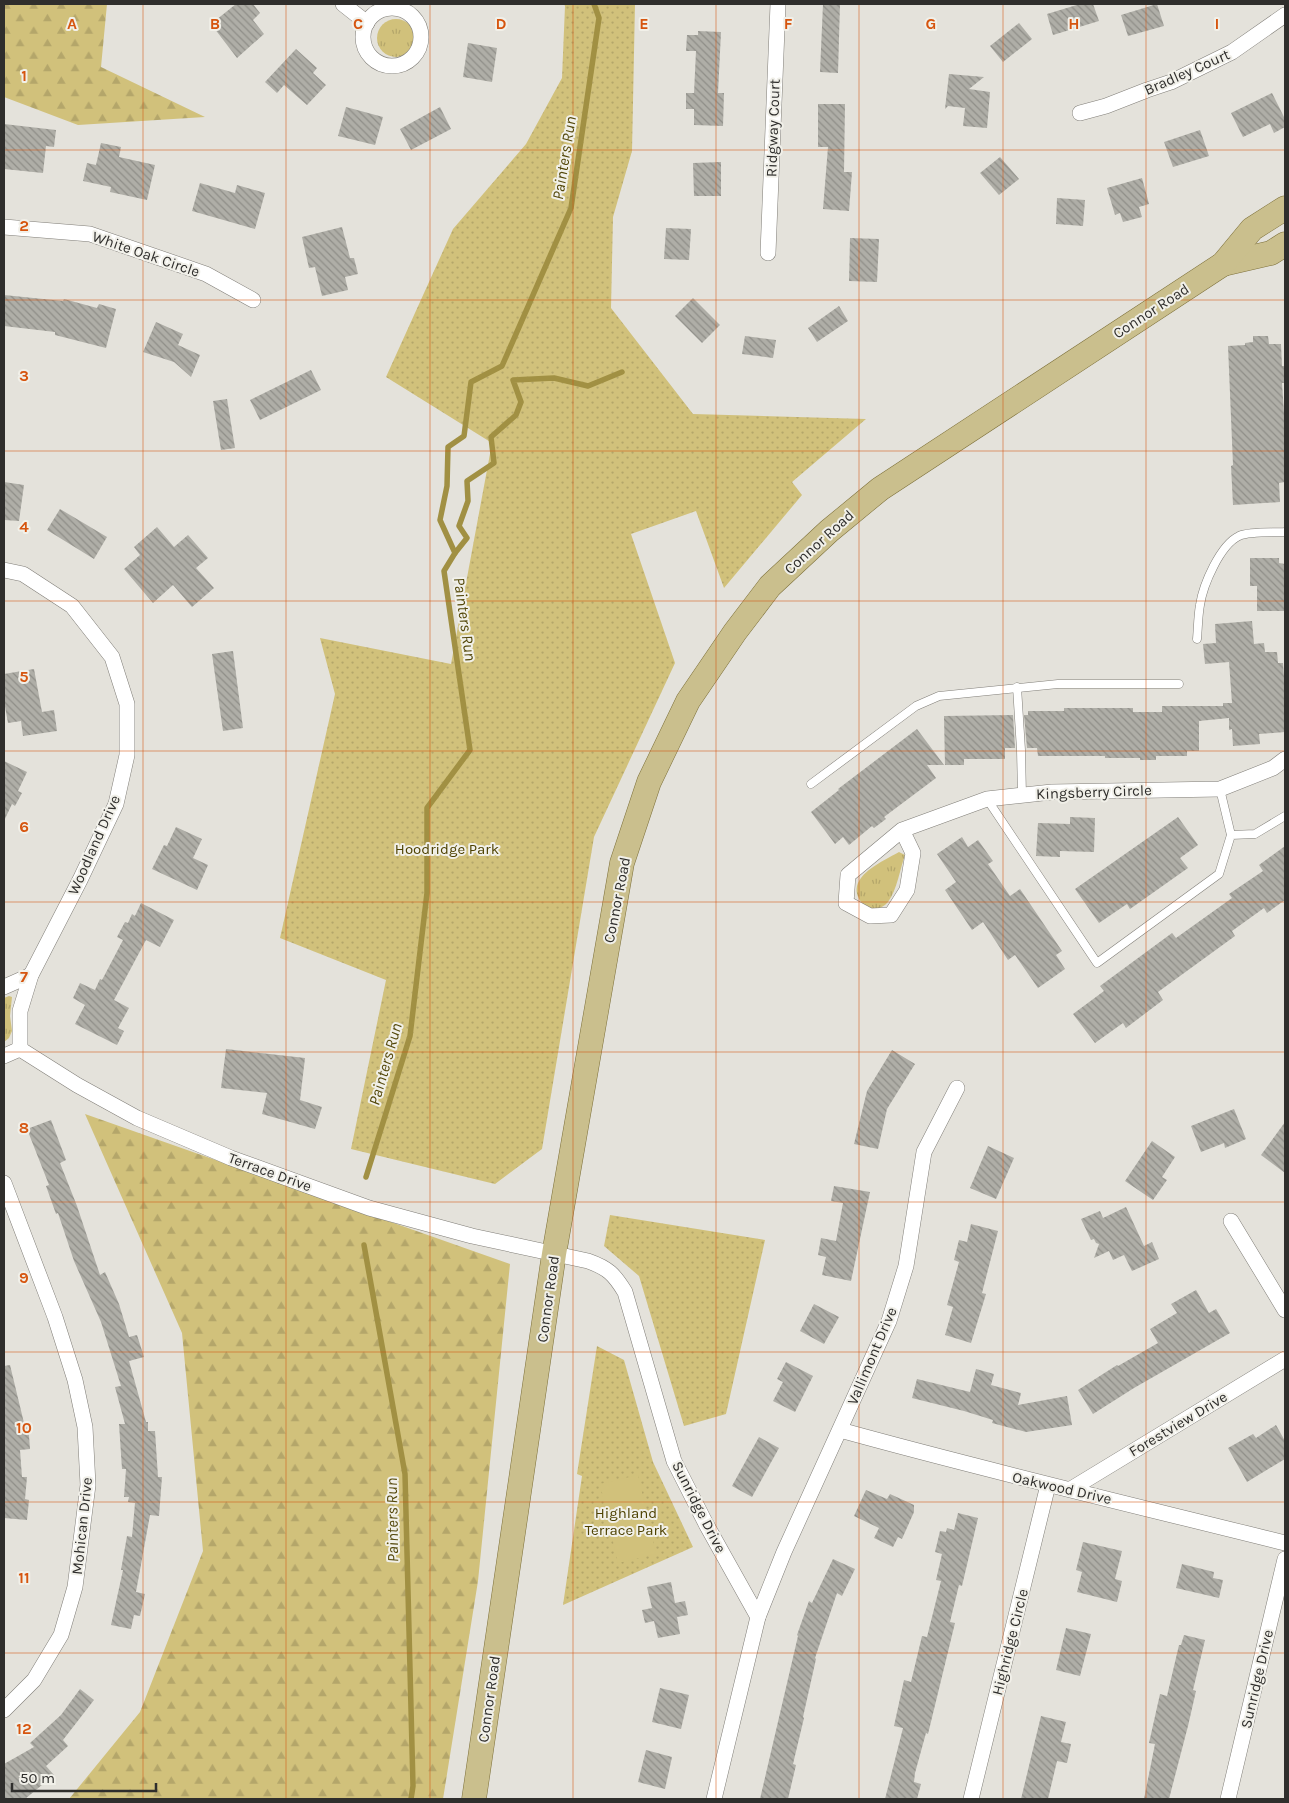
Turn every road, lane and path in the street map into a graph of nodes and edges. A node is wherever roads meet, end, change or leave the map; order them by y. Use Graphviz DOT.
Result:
graph roads {
  1 [pos="343,4"];
  2 [pos="778,4"];
  3 [pos="1285,15"];
  4 [pos="367,23"];
  5 [pos="1080,113"];
  6 [pos="1285,208"];
  7 [pos="4,227"];
  8 [pos="1285,244"];
  9 [pos="768,252"];
  10 [pos="1223,264"];
  11 [pos="253,300"];
  12 [pos="1285,532"];
  13 [pos="4,570"];
  14 [pos="1197,639"];
  15 [pos="1179,684"];
  16 [pos="1017,688"];
  17 [pos="1285,759"];
  18 [pos="811,784"];
  19 [pos="1220,789"];
  20 [pos="1022,795"];
  21 [pos="987,799"];
  22 [pos="1285,816"];
  23 [pos="902,830"];
  24 [pos="1231,835"];
  25 [pos="31,975"];
  26 [pos="4,987"];
  27 [pos="20,1049"];
  28 [pos="4,1056"];
  29 [pos="957,1088"];
  30 [pos="4,1183"];
  31 [pos="1231,1222"];
  32 [pos="554,1254"];
  33 [pos="1285,1310"];
  34 [pos="1285,1359"];
  35 [pos="840,1430"];
  36 [pos="1048,1484"];
  37 [pos="1071,1489"];
  38 [pos="1285,1543"];
  39 [pos="1285,1559"];
  40 [pos="758,1616"];
  41 [pos="4,1710"];
  42 [pos="474,1799"];
  43 [pos="714,1799"];
  44 [pos="972,1799"];
  45 [pos="1228,1799"];
  1 -- 4 [label="street"];
  2 -- 9 [label="street, Ridgway Court"];
  3 -- 5 [label="street, Bradley Court"];
  6 -- 10 [label="main road, Connor Road"];
  7 -- 11 [label="street, White Oak Circle"];
  8 -- 10 [label="main road, Connor Road"];
  10 -- 32 [label="main road, Connor Road"];
  12 -- 14 [label="lane"];
  13 -- 25 [label="street, Woodland Drive"];
  15 -- 16 [label="lane"];
  16 -- 18 [label="lane"];
  16 -- 20 [label="lane"];
  17 -- 19 [label="street, Kingsberry Circle"];
  19 -- 20 [label="street, Kingsberry Circle"];
  19 -- 24 [label="lane"];
  20 -- 21 [label="street, Kingsberry Circle"];
  21 -- 23 [label="street, Kingsberry Circle"];
  21 -- 24 [label="lane"];
  22 -- 24 [label="lane"];
  23 -- 23 [label="street, Kingsberry Circle"];
  25 -- 26 [label="street"];
  25 -- 27 [label="street, Woodland Drive"];
  27 -- 28 [label="street"];
  27 -- 32 [label="street, Terrace Drive"];
  29 -- 35 [label="street, Vallimont Drive"];
  30 -- 41 [label="street, Mohican Drive"];
  31 -- 33 [label="street"];
  32 -- 40 [label="street, Sunridge Drive"];
  32 -- 42 [label="main road, Connor Road"];
  34 -- 37 [label="street, Forestview Drive"];
  35 -- 36 [label="street, Oakwood Drive"];
  35 -- 40 [label="street, Vallimont Drive"];
  36 -- 37 [label="street, Oakwood Drive"];
  36 -- 44 [label="street, Highridge Circle"];
  37 -- 38 [label="street, Oakwood Drive"];
  39 -- 45 [label="street, Sunridge Drive"];
  40 -- 43 [label="street"];
}
